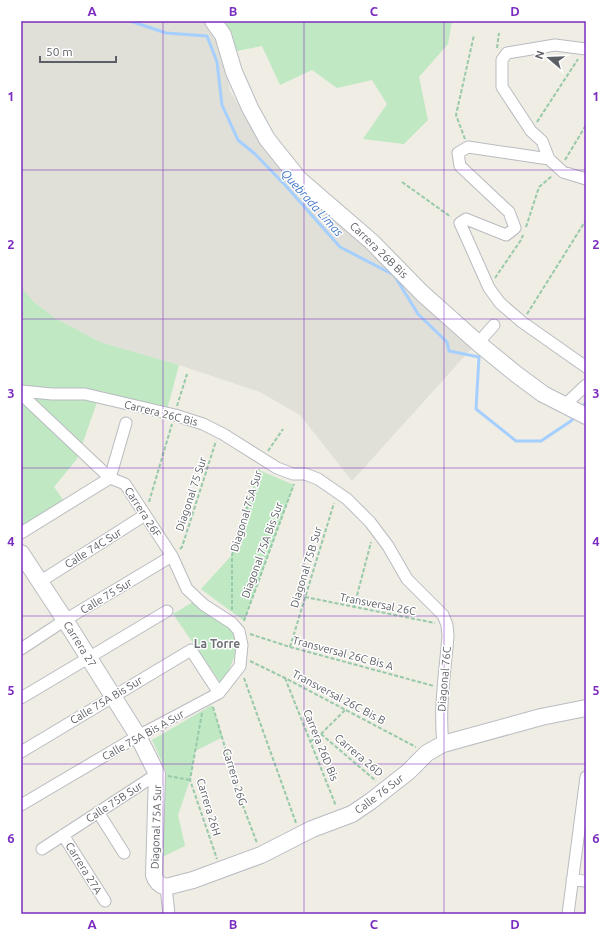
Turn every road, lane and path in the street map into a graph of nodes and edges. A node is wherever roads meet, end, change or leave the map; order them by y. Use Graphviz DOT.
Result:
graph roads {
  1 [pos="213,21"];
  2 [pos="474,35"];
  3 [pos="586,49"];
  4 [pos="586,125"];
  5 [pos="531,132"];
  6 [pos="468,147"];
  7 [pos="549,159"];
  8 [pos="559,170"];
  9 [pos="586,179"];
  10 [pos="402,182"];
  11 [pos="586,220"];
  12 [pos="460,223"];
  13 [pos="488,288"];
  14 [pos="522,322"];
  15 [pos="494,325"];
  16 [pos="478,343"];
  17 [pos="586,367"];
  18 [pos="188,374"];
  19 [pos="586,385"];
  20 [pos="21,392"];
  21 [pos="577,412"];
  22 [pos="175,414"];
  23 [pos="126,423"];
  24 [pos="283,429"];
  25 [pos="219,432"];
  26 [pos="262,459"];
  27 [pos="298,474"];
  28 [pos="110,478"];
  29 [pos="337,492"];
  30 [pos="145,515"];
  31 [pos="375,529"];
  32 [pos="21,533"];
  33 [pos="21,553"];
  34 [pos="172,556"];
  35 [pos="40,581"];
  36 [pos="305,597"];
  37 [pos="354,608"];
  38 [pos="167,610"];
  39 [pos="443,615"];
  40 [pos="65,620"];
  41 [pos="447,626"];
  42 [pos="235,627"];
  43 [pos="290,647"];
  44 [pos="21,649"];
  45 [pos="89,658"];
  46 [pos="241,662"];
  47 [pos="285,678"];
  48 [pos="443,689"];
  49 [pos="112,696"];
  50 [pos="211,697"];
  51 [pos="21,698"];
  52 [pos="586,708"];
  53 [pos="346,710"];
  54 [pos="321,734"];
  55 [pos="138,736"];
  56 [pos="311,741"];
  57 [pos="443,744"];
  58 [pos="21,752"];
  59 [pos="427,753"];
  60 [pos="157,774"];
  61 [pos="586,777"];
  62 [pos="190,780"];
  63 [pos="386,789"];
  64 [pos="21,805"];
  65 [pos="98,812"];
  66 [pos="341,818"];
  67 [pos="63,835"];
  68 [pos="301,835"];
  69 [pos="582,844"];
  70 [pos="42,849"];
  71 [pos="124,853"];
  72 [pos="261,854"];
  73 [pos="221,869"];
  74 [pos="572,880"];
  75 [pos="586,881"];
  76 [pos="166,887"];
  77 [pos="105,901"];
  78 [pos="169,914"];
  79 [pos="568,914"];
  1 -- 16 [label="street, Carrera 26B Bis"];
  2 -- 6 [label="path"];
  3 -- 5 [label="path"];
  3 -- 5 [label="street"];
  4 -- 8 [label="path"];
  5 -- 7 [label="street"];
  6 -- 7 [label="street"];
  6 -- 12 [label="street"];
  7 -- 8 [label="street"];
  8 -- 9 [label="street"];
  8 -- 13 [label="path"];
  10 -- 12 [label="path"];
  11 -- 14 [label="path"];
  12 -- 13 [label="street"];
  13 -- 14 [label="street"];
  14 -- 17 [label="street"];
  15 -- 16 [label="street"];
  16 -- 21 [label="street, Carrera 26B Bis"];
  18 -- 22 [label="path"];
  19 -- 21 [label="street"];
  20 -- 22 [label="street, Carrera 26C Bis"];
  20 -- 28 [label="street, Carrera 26F"];
  22 -- 25 [label="street, Carrera 26C Bis"];
  22 -- 30 [label="path"];
  23 -- 28 [label="street"];
  24 -- 26 [label="path, Diagonal 75A Sur"];
  25 -- 26 [label="street, Carrera 26C Bis"];
  25 -- 34 [label="path, Diagonal 75 Sur"];
  26 -- 27 [label="street, Carrera 26C Bis"];
  26 -- 42 [label="path, Diagonal 75A Sur"];
  27 -- 29 [label="street, Carrera 26C Bis"];
  27 -- 42 [label="path, Diagonal 75A Bis Sur"];
  28 -- 30 [label="street, Carrera 26F"];
  28 -- 32 [label="street"];
  29 -- 31 [label="street, Carrera 26C Bis"];
  29 -- 36 [label="path, Diagonal 75B Sur"];
  30 -- 34 [label="street, Carrera 26F"];
  30 -- 35 [label="street, Calle 74C Sur"];
  31 -- 37 [label="path"];
  31 -- 39 [label="street, Carrera 26C Bis"];
  33 -- 35 [label="street, Carrera 27"];
  34 -- 40 [label="street, Calle 75 Sur"];
  34 -- 42 [label="street, Carrera 26F"];
  35 -- 40 [label="street, Carrera 27"];
  36 -- 37 [label="path, Transversal 26C"];
  36 -- 43 [label="path, Diagonal 75B Sur"];
  37 -- 41 [label="path, Transversal 26C"];
  38 -- 45 [label="street"];
  39 -- 41 [label="street, Diagonal 76C"];
  40 -- 44 [label="street, Calle 75 Sur"];
  40 -- 45 [label="street, Carrera 27"];
  41 -- 48 [label="street, Diagonal 76C"];
  42 -- 43 [label="path, Transversal 26C Bis A"];
  42 -- 46 [label="street"];
  43 -- 48 [label="path, Transversal 26C Bis A"];
  45 -- 49 [label="street, Carrera 27"];
  45 -- 51 [label="street"];
  46 -- 47 [label="path, Transversal 26C Bis B"];
  46 -- 50 [label="street, Calle 75A Bis A Sur"];
  46 -- 68 [label="path"];
  47 -- 53 [label="path, Transversal 26C Bis B"];
  47 -- 56 [label="path, Carrera 26D Bis"];
  48 -- 57 [label="street, Diagonal 76C"];
  49 -- 50 [label="street, Calle 75A Bis Sur"];
  49 -- 55 [label="street, Carrera 27"];
  49 -- 58 [label="street, Calle 75A Bis Sur"];
  50 -- 55 [label="street, Calle 75A Bis A Sur"];
  50 -- 62 [label="path, Carrera 26H"];
  50 -- 72 [label="path, Carrera 26G"];
  52 -- 57 [label="street, Calle 76 Sur"];
  53 -- 54 [label="path"];
  53 -- 59 [label="path, Transversal 26C Bis B"];
  54 -- 56 [label="path"];
  54 -- 63 [label="path, Carrera 26D"];
  55 -- 60 [label="street, Diagonal 75A Sur"];
  55 -- 64 [label="street, Calle 75A Bis A Sur"];
  56 -- 66 [label="path, Carrera 26D Bis"];
  57 -- 59 [label="street, Calle 76 Sur"];
  59 -- 63 [label="street, Calle 76 Sur"];
  60 -- 62 [label="path"];
  60 -- 65 [label="street, Calle 75B Sur"];
  60 -- 76 [label="street, Diagonal 75A Sur"];
  61 -- 69 [label="street"];
  62 -- 73 [label="path, Carrera 26H"];
  63 -- 66 [label="street, Calle 76 Sur"];
  65 -- 67 [label="street, Calle 75B Sur"];
  65 -- 71 [label="street"];
  66 -- 68 [label="street, Calle 76 Sur"];
  67 -- 70 [label="street, Calle 75B Sur"];
  67 -- 77 [label="street, Carrera 27A"];
  68 -- 72 [label="street, Calle 76 Sur"];
  69 -- 74 [label="street"];
  72 -- 73 [label="street, Calle 76 Sur"];
  73 -- 76 [label="street, Calle 76 Sur"];
  74 -- 75 [label="street"];
  74 -- 79 [label="street"];
  76 -- 78 [label="street"];
}
